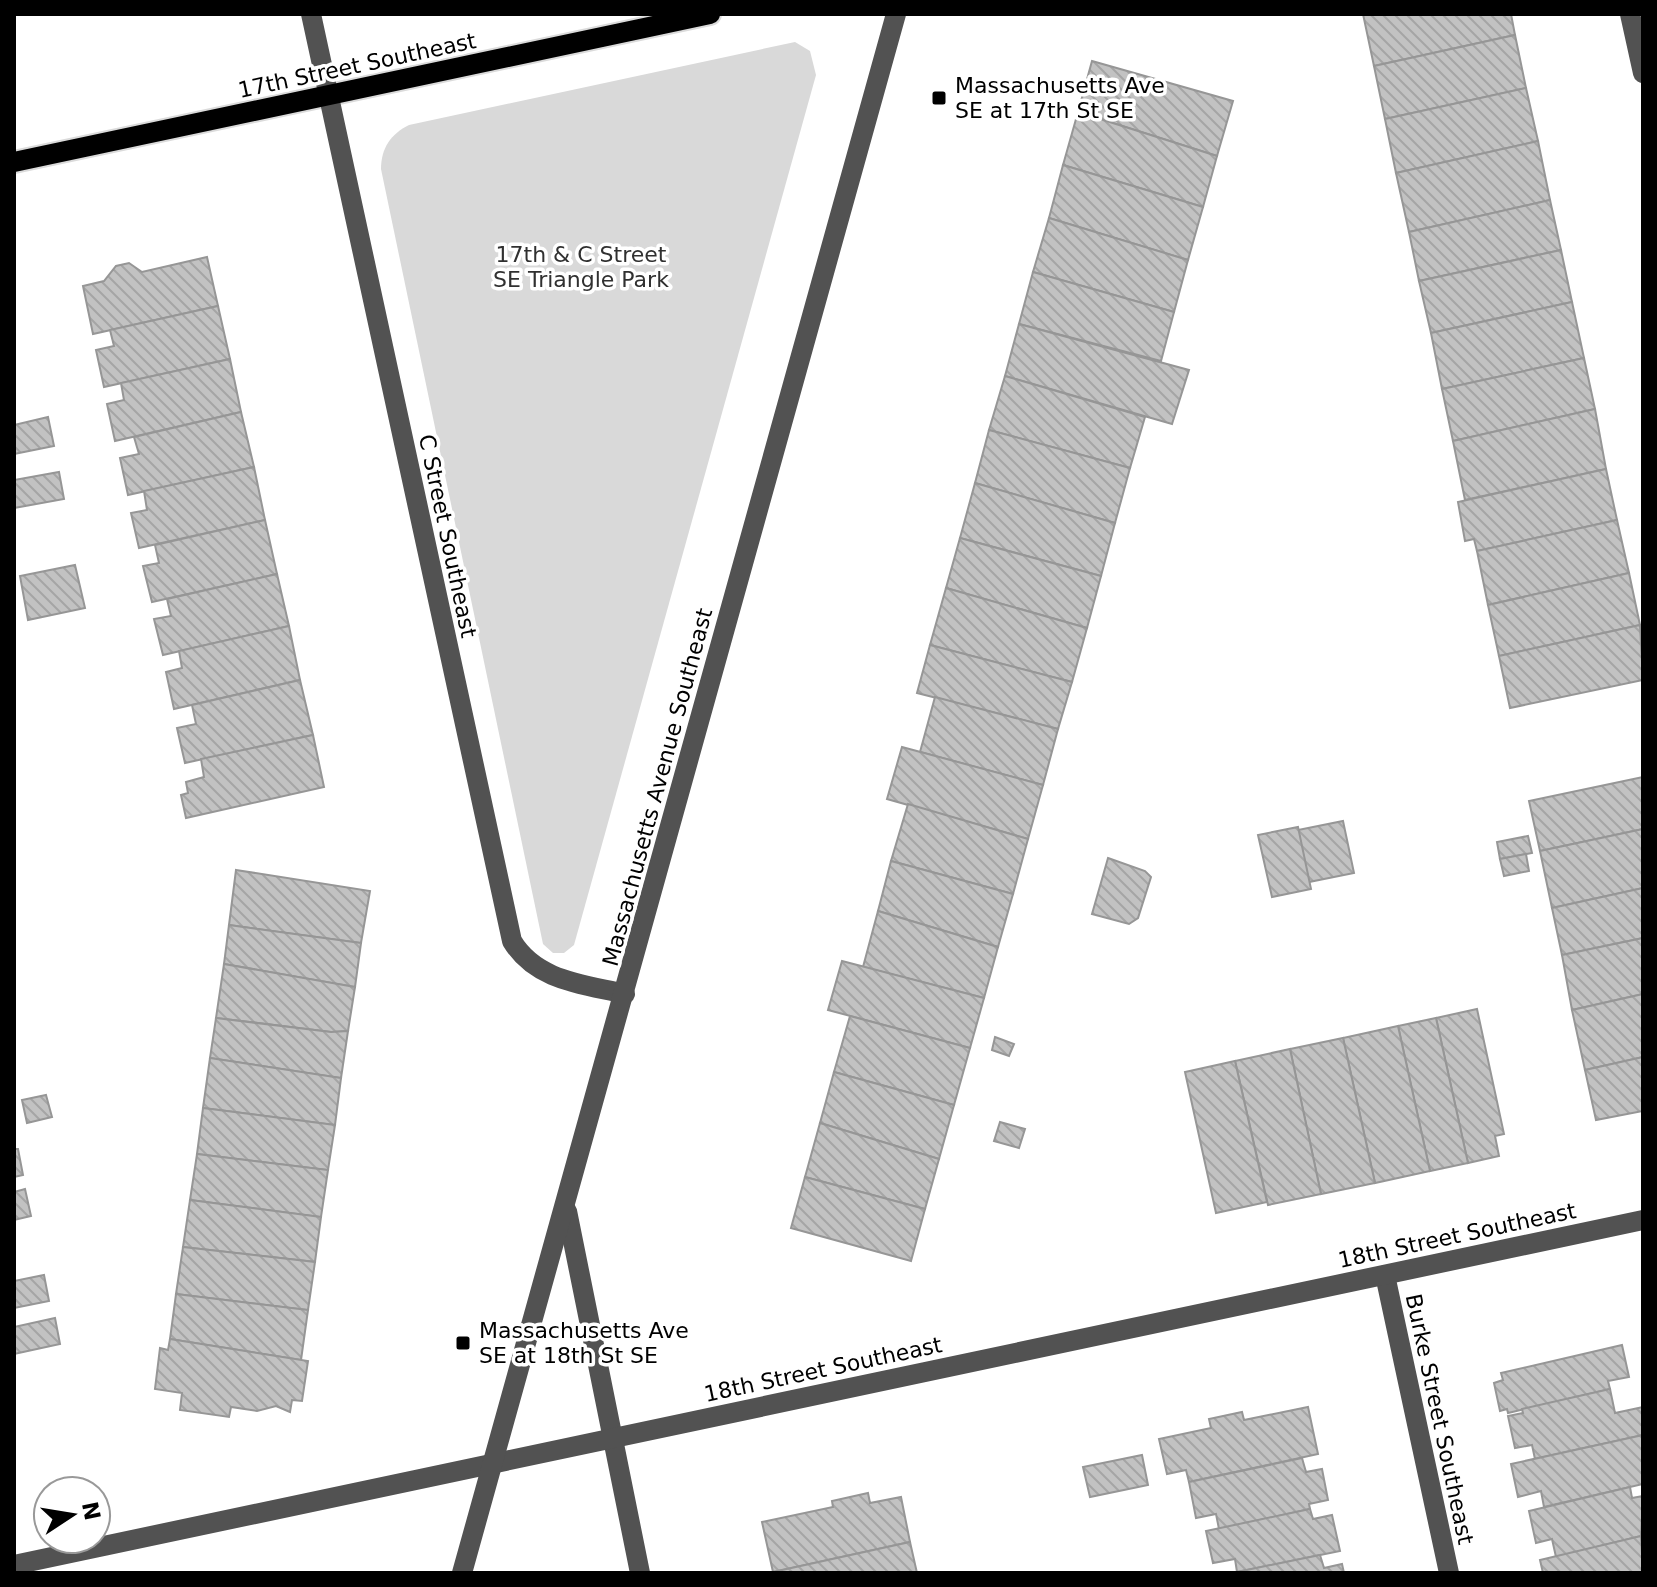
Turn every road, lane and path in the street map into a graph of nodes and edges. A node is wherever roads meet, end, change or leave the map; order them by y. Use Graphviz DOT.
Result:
graph roads {
  1 [pos="311,14"];
  2 [pos="710,14"];
  3 [pos="896,14"];
  4 [pos="1630,14"];
  5 [pos="1643,73"];
  6 [pos="328,95"];
  7 [pos="14,162"];
  8 [pos="625,994"];
  9 [pos="566,1207"];
  10 [pos="1643,1220"];
  11 [pos="1385,1275"];
  12 [pos="612,1438"];
  13 [pos="493,1463"];
  14 [pos="14,1565"];
  15 [pos="462,1573"];
  16 [pos="640,1573"];
  17 [pos="1449,1573"];
  1 -- 6 [label="street, C Street Southeast"];
  2 -- 6 [label="main road, 17th Street Southeast"];
  3 -- 8 [label="street, Massachusetts Avenue Southeast"];
  4 -- 5 [label="street"];
  6 -- 7 [label="main road, 17th Street Southeast"];
  6 -- 8 [label="street, C Street Southeast"];
  8 -- 9 [label="street, Massachusetts Avenue Southeast"];
  9 -- 12 [label="street"];
  9 -- 13 [label="street, Massachusetts Avenue Southeast"];
  10 -- 11 [label="street, 18th Street Southeast"];
  11 -- 12 [label="street, 18th Street Southeast"];
  11 -- 17 [label="street, Burke Street Southeast"];
  12 -- 13 [label="street, 18th Street Southeast"];
  12 -- 16 [label="street"];
  13 -- 14 [label="street, 18th Street Southeast"];
  13 -- 15 [label="street, Massachusetts Avenue Southeast"];
}
